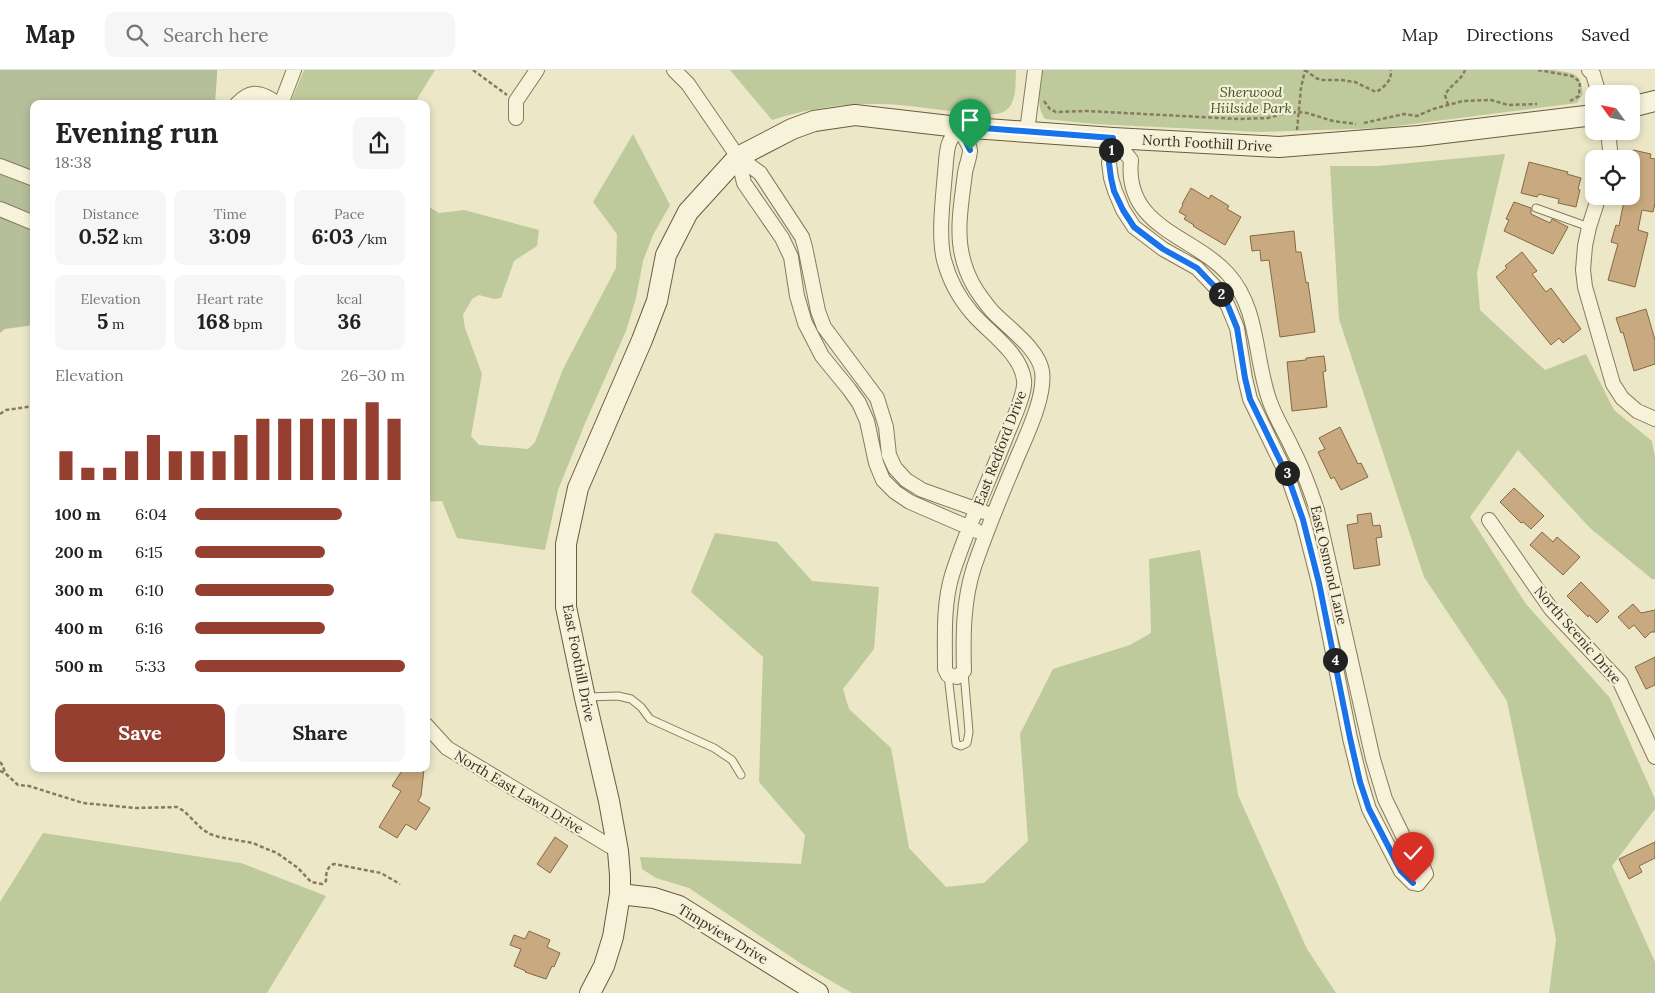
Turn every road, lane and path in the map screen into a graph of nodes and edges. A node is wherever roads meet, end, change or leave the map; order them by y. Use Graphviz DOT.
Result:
graph roads {
  1 [pos="294,70"];
  2 [pos="473,70"];
  3 [pos="537,70"];
  4 [pos="674,70"];
  5 [pos="1035,70"];
  6 [pos="1305,70"];
  7 [pos="1390,70"];
  8 [pos="1465,70"];
  9 [pos="1538,70"];
  10 [pos="1589,70"];
  11 [pos="1596,85"];
  12 [pos="1044,94"];
  13 [pos="242,100"];
  14 [pos="272,100"];
  15 [pos="283,100"];
  16 [pos="516,101"];
  17 [pos="1561,101"];
  18 [pos="1655,101"];
  19 [pos="1544,103"];
  20 [pos="1448,105"];
  21 [pos="1640,105"];
  22 [pos="1298,112"];
  23 [pos="1585,116"];
  24 [pos="516,118"];
  25 [pos="958,126"];
  26 [pos="1027,131"];
  27 [pos="1113,138"];
  28 [pos="1295,146"];
  29 [pos="738,157"];
  30 [pos="0,166"];
  31 [pos="30,178"];
  32 [pos="1134,191"];
  33 [pos="1117,196"];
  34 [pos="1596,205"];
  35 [pos="1536,208"];
  36 [pos="0,209"];
  37 [pos="30,221"];
  38 [pos="1589,227"];
  39 [pos="30,407"];
  40 [pos="0,414"];
  41 [pos="1655,419"];
  42 [pos="1280,423"];
  43 [pos="1264,430"];
  44 [pos="977,509"];
  45 [pos="994,516"];
  46 [pos="1489,520"];
  47 [pos="970,528"];
  48 [pos="987,535"];
  49 [pos="964,671"];
  50 [pos="948,675"];
  51 [pos="585,698"];
  52 [pos="430,729"];
  53 [pos="1655,757"];
  54 [pos="0,762"];
  55 [pos="0,771"];
  56 [pos="5,773"];
  57 [pos="740,775"];
  58 [pos="618,852"];
  59 [pos="400,884"];
  60 [pos="620,894"];
  61 [pos="590,993"];
  62 [pos="818,993"];
  1 -- 15 [label="street"];
  2 -- 16 [label="path"];
  3 -- 16 [label="street"];
  4 -- 29 [label="street"];
  5 -- 26 [label="street"];
  6 -- 7 [label="path"];
  6 -- 22 [label="path"];
  8 -- 20 [label="path"];
  9 -- 17 [label="path"];
  10 -- 11 [label="street"];
  12 -- 22 [label="path"];
  13 -- 14 [label="street"];
  16 -- 24 [label="street"];
  18 -- 21 [label="street"];
  19 -- 20 [label="path"];
  20 -- 22 [label="path"];
  22 -- 28 [label="path"];
  23 -- 28 [label="street, North Foothill Drive"];
  25 -- 26 [label="street, North Foothill Drive"];
  25 -- 29 [label="street, North Foothill Drive"];
  25 -- 44 [label="street, East Redford Drive"];
  25 -- 45 [label="street, East Redford Drive"];
  26 -- 27 [label="street, North Foothill Drive"];
  27 -- 28 [label="street, North Foothill Drive"];
  27 -- 32 [label="street, East Osmond Lane"];
  27 -- 33 [label="street, East Osmond Lane"];
  29 -- 44 [label="street"];
  29 -- 47 [label="street"];
  29 -- 51 [label="street, East Foothill Drive"];
  30 -- 31 [label="street"];
  32 -- 33 [label="street"];
  32 -- 42 [label="street, East Osmond Lane"];
  33 -- 43 [label="street, East Osmond Lane"];
  34 -- 38 [label="street"];
  35 -- 38 [label="lane"];
  36 -- 37 [label="street"];
  38 -- 41 [label="street"];
  39 -- 40 [label="path"];
  42 -- 43 [label="street"];
  42 -- 43 [label="street, East Osmond Lane"];
  44 -- 45 [label="street"];
  44 -- 47 [label="street, East Redford Drive"];
  45 -- 48 [label="street, East Redford Drive"];
  46 -- 53 [label="street, North Scenic Drive"];
  47 -- 48 [label="street"];
  47 -- 50 [label="street, East Redford Drive"];
  48 -- 49 [label="street, East Redford Drive"];
  49 -- 50 [label="street"];
  49 -- 50 [label="lane"];
  51 -- 57 [label="lane"];
  51 -- 58 [label="street, East Foothill Drive"];
  52 -- 58 [label="street, North East Lawn Drive"];
  54 -- 56 [label="path"];
  55 -- 56 [label="path"];
  56 -- 59 [label="path"];
  58 -- 60 [label="street, East Foothill Drive"];
  60 -- 61 [label="street, East Foothill Drive"];
  60 -- 62 [label="street, Timpview Drive"];
}
